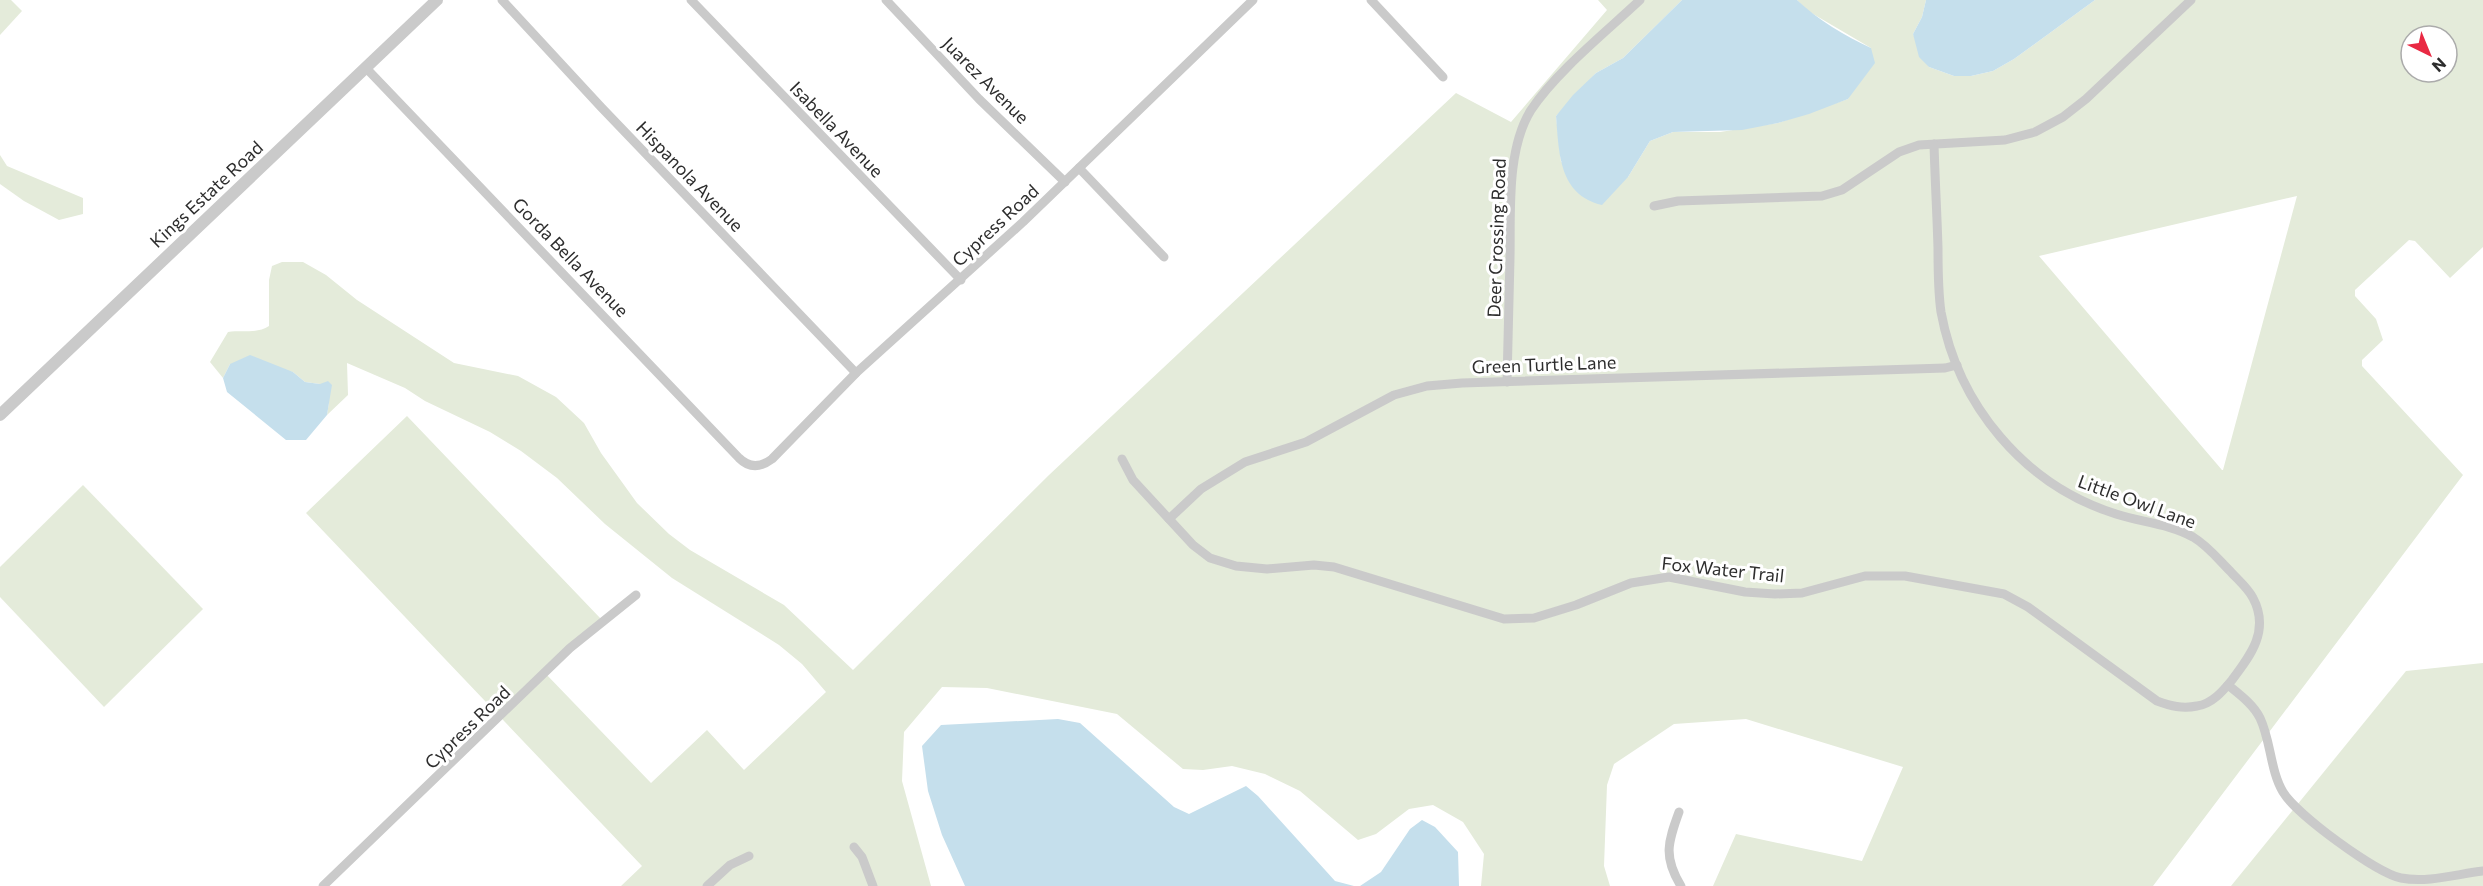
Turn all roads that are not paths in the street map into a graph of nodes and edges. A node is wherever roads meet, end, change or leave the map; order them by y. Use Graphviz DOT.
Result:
graph roads {
  1 [pos="437,0"];
  2 [pos="502,0"];
  3 [pos="691,0"];
  4 [pos="886,0"];
  5 [pos="1253,0"];
  6 [pos="1371,0"];
  7 [pos="1640,0"];
  8 [pos="2191,0"];
  9 [pos="366,68"];
  10 [pos="1443,77"];
  11 [pos="1934,144"];
  12 [pos="1079,168"];
  13 [pos="1065,182"];
  14 [pos="1654,206"];
  15 [pos="1164,257"];
  16 [pos="961,280"];
  17 [pos="1957,365"];
  18 [pos="856,373"];
  19 [pos="1507,382"];
  20 [pos="0,415"];
  21 [pos="1122,459"];
  22 [pos="755,466"];
  23 [pos="1169,519"];
  24 [pos="636,595"];
  25 [pos="2228,685"];
  26 [pos="1679,812"];
  27 [pos="854,847"];
  28 [pos="749,856"];
  29 [pos="2483,871"];
  30 [pos="323,886"];
  31 [pos="707,886"];
  32 [pos="873,886"];
  33 [pos="1681,886"];
  1 -- 9 [label="street, Kings Estate Road"];
  2 -- 18 [label="street, Hispanola Avenue"];
  3 -- 16 [label="street, Isabella Avenue"];
  4 -- 13 [label="street, Juarez Avenue"];
  5 -- 12 [label="street, Cypress Road"];
  6 -- 10 [label="street"];
  7 -- 19 [label="street, Deer Crossing Road"];
  8 -- 11 [label="street"];
  9 -- 20 [label="street, Kings Estate Road"];
  9 -- 22 [label="street, Gorda Bella Avenue"];
  11 -- 14 [label="street"];
  11 -- 17 [label="street, Little Owl Lane"];
  12 -- 13 [label="street, Cypress Road"];
  12 -- 15 [label="street"];
  13 -- 16 [label="street, Cypress Road"];
  16 -- 18 [label="street, Cypress Road"];
  17 -- 19 [label="street, Green Turtle Lane"];
  17 -- 25 [label="street, Little Owl Lane"];
  18 -- 22 [label="street, Cypress Road"];
  19 -- 23 [label="street, Green Turtle Lane"];
  21 -- 23 [label="street, Fox Water Trail"];
  23 -- 25 [label="street, Fox Water Trail"];
  24 -- 30 [label="street, Cypress Road"];
  25 -- 29 [label="street"];
  26 -- 33 [label="street"];
  27 -- 32 [label="street"];
  28 -- 31 [label="street"];
}
